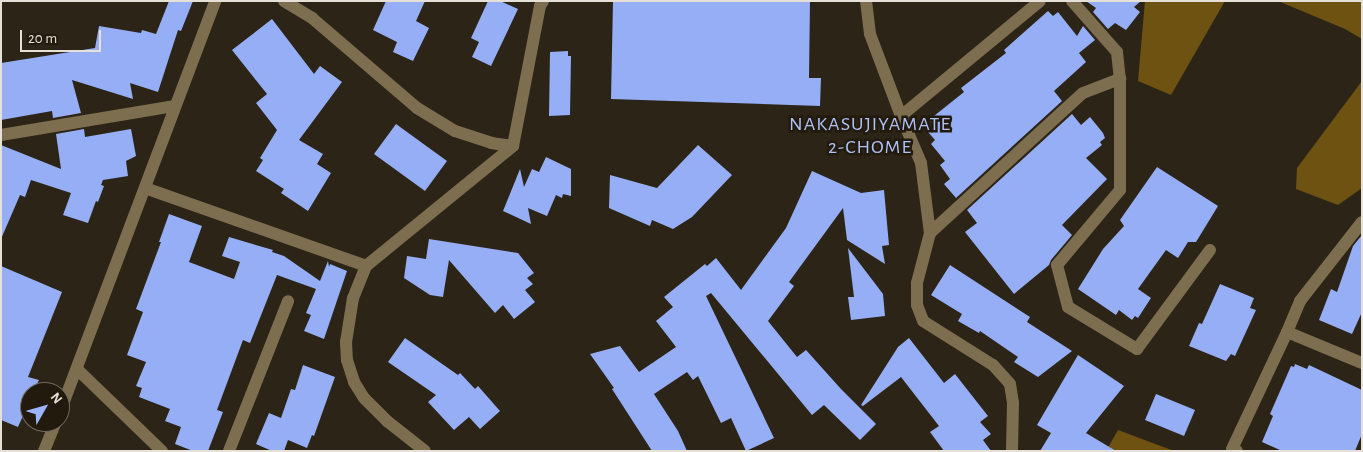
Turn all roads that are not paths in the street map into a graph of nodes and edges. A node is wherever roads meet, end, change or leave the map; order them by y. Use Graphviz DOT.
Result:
graph roads {
  1 [pos="215,1"];
  2 [pos="284,1"];
  3 [pos="543,1"];
  4 [pos="866,1"];
  5 [pos="1040,1"];
  6 [pos="1072,1"];
  7 [pos="1120,79"];
  8 [pos="174,106"];
  9 [pos="901,116"];
  10 [pos="1,135"];
  11 [pos="513,146"];
  12 [pos="145,188"];
  13 [pos="1362,222"];
  14 [pos="930,233"];
  15 [pos="1210,250"];
  16 [pos="366,266"];
  17 [pos="288,301"];
  18 [pos="1287,332"];
  19 [pos="1362,363"];
  20 [pos="78,370"];
  21 [pos="70,389"];
  22 [pos="52,432"];
  23 [pos="44,451"];
  24 [pos="162,451"];
  25 [pos="229,451"];
  26 [pos="425,451"];
  27 [pos="1012,451"];
  28 [pos="1237,451"];
  1 -- 8 [label="street"];
  2 -- 11 [label="street"];
  3 -- 11 [label="street"];
  4 -- 9 [label="street"];
  5 -- 9 [label="street"];
  6 -- 7 [label="street"];
  7 -- 14 [label="street"];
  7 -- 15 [label="street"];
  8 -- 10 [label="street"];
  8 -- 12 [label="street"];
  9 -- 14 [label="street"];
  11 -- 16 [label="street"];
  12 -- 16 [label="street"];
  12 -- 20 [label="street"];
  13 -- 18 [label="street"];
  14 -- 27 [label="street"];
  16 -- 26 [label="street"];
  17 -- 25 [label="street"];
  18 -- 19 [label="street"];
  18 -- 28 [label="street"];
  20 -- 21 [label="street"];
  20 -- 24 [label="street"];
  22 -- 23 [label="street"];
}
